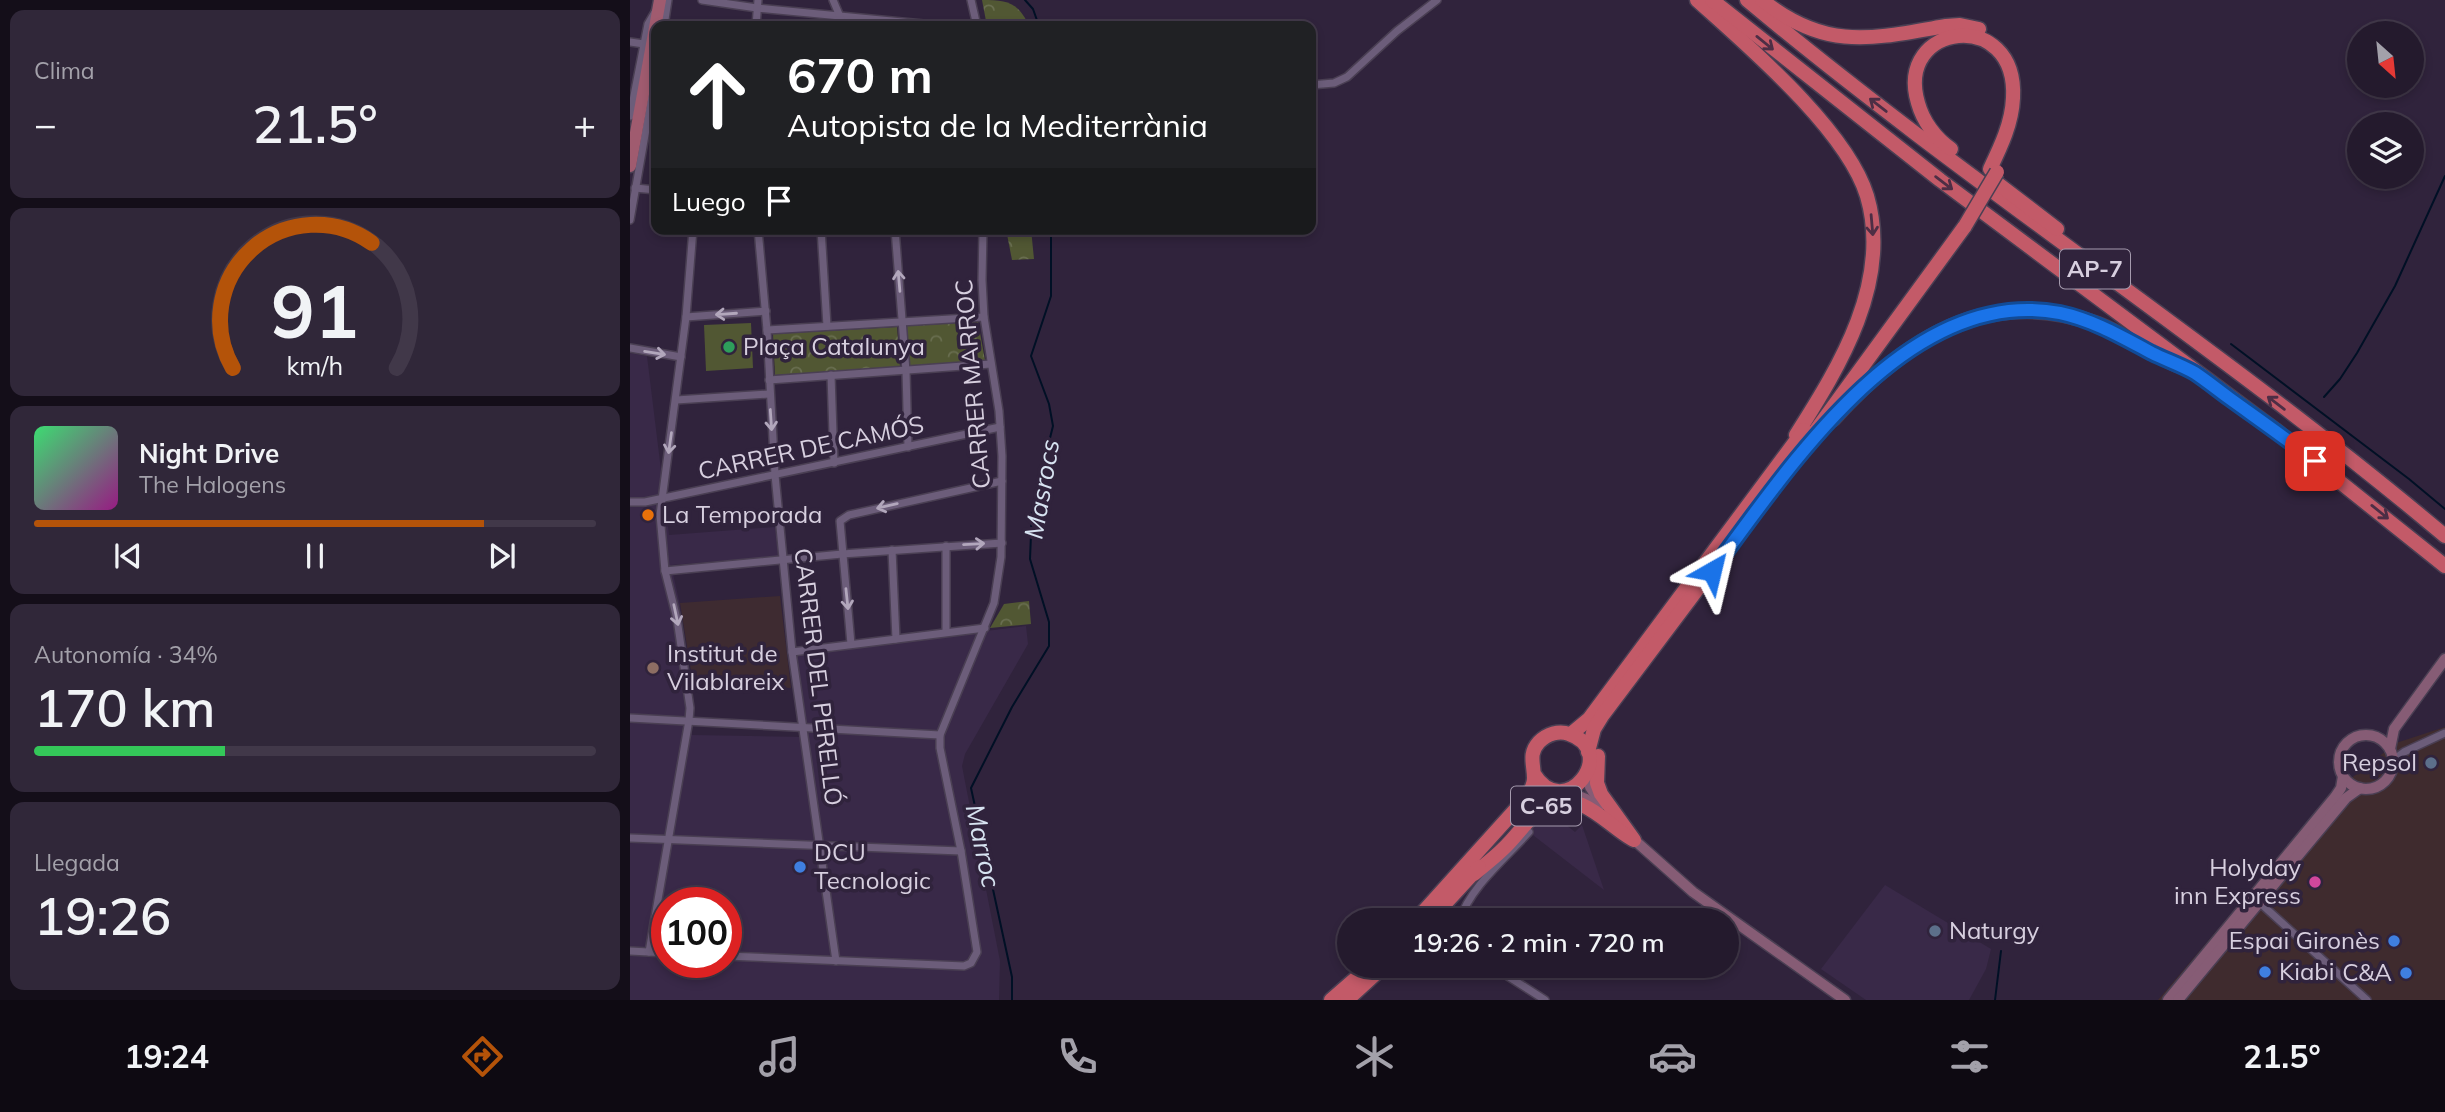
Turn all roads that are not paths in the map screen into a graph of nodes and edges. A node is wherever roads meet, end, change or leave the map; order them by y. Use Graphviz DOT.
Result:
graph roads {
  1 [pos="702,0"];
  2 [pos="833,0"];
  3 [pos="971,0"];
  4 [pos="1437,0"];
  5 [pos="1697,0"];
  6 [pos="1712,0"];
  7 [pos="1747,0"];
  8 [pos="1762,0"];
  9 [pos="662,2"];
  10 [pos="757,4"];
  11 [pos="840,16"];
  12 [pos="658,21"];
  13 [pos="664,21"];
  14 [pos="842,21"];
  15 [pos="892,21"];
  16 [pos="976,21"];
  17 [pos="630,41"];
  18 [pos="644,44"];
  19 [pos="651,58"];
  20 [pos="1316,85"];
  21 [pos="651,105"];
  22 [pos="630,116"];
  23 [pos="647,130"];
  24 [pos="651,130"];
  25 [pos="630,166"];
  26 [pos="1993,170"];
  27 [pos="635,188"];
  28 [pos="651,190"];
  29 [pos="630,220"];
  30 [pos="693,235"];
  31 [pos="759,235"];
  32 [pos="821,235"];
  33 [pos="895,235"];
  34 [pos="984,235"];
  35 [pos="2099,272"];
  36 [pos="766,311"];
  37 [pos="686,317"];
  38 [pos="984,317"];
  39 [pos="902,322"];
  40 [pos="827,327"];
  41 [pos="767,330"];
  42 [pos="630,348"];
  43 [pos="681,357"];
  44 [pos="991,364"];
  45 [pos="906,372"];
  46 [pos="831,375"];
  47 [pos="769,380"];
  48 [pos="769,394"];
  49 [pos="677,400"];
  50 [pos="1000,427"];
  51 [pos="2275,430"];
  52 [pos="908,447"];
  53 [pos="834,463"];
  54 [pos="775,475"];
  55 [pos="1777,475"];
  56 [pos="1002,481"];
  57 [pos="662,499"];
  58 [pos="630,502"];
  59 [pos="2445,536"];
  60 [pos="1002,543"];
  61 [pos="946,546"];
  62 [pos="892,550"];
  63 [pos="842,554"];
  64 [pos="784,559"];
  65 [pos="2445,566"];
  66 [pos="665,570"];
  67 [pos="985,628"];
  68 [pos="946,632"];
  69 [pos="896,639"];
  70 [pos="851,644"];
  71 [pos="792,652"];
  72 [pos="1650,653"];
  73 [pos="2445,659"];
  74 [pos="1612,687"];
  75 [pos="630,718"];
  76 [pos="689,720"];
  77 [pos="802,728"];
  78 [pos="2394,729"];
  79 [pos="2445,733"];
  80 [pos="1571,734"];
  81 [pos="940,736"];
  82 [pos="2376,737"];
  83 [pos="1588,752"];
  84 [pos="2391,755"];
  85 [pos="1587,773"];
  86 [pos="1534,774"];
  87 [pos="2343,775"];
  88 [pos="2360,788"];
  89 [pos="1558,790"];
  90 [pos="1508,817"];
  91 [pos="1529,832"];
  92 [pos="630,838"];
  93 [pos="668,839"];
  94 [pos="1634,839"];
  95 [pos="820,846"];
  96 [pos="961,851"];
  97 [pos="1474,874"];
  98 [pos="2259,902"];
  99 [pos="1427,908"];
  100 [pos="1441,908"];
  101 [pos="1465,908"];
  102 [pos="630,951"];
  103 [pos="649,952"];
  104 [pos="742,957"];
  105 [pos="836,961"];
  106 [pos="1356,978"];
  107 [pos="1371,978"];
  108 [pos="1511,978"];
  109 [pos="1331,1000"];
  110 [pos="1347,1000"];
  111 [pos="1545,1000"];
  112 [pos="1845,1000"];
  113 [pos="2168,1000"];
  114 [pos="2178,1000"];
  115 [pos="2367,1000"];
  1 -- 10 [label="street"];
  2 -- 11 [label="street"];
  3 -- 16 [label="street"];
  4 -- 20 [label="street"];
  5 -- 55 [label="highway, one-way"];
  6 -- 51 [label="highway, AP-7, one-way"];
  35 -- 7 [label="highway, AP-7, one-way"];
  8 -- 26 [label="highway"];
  9 -- 12 [label="main road"];
  9 -- 13 [label="street"];
  9 -- 18 [label="street"];
  10 -- 11 [label="street"];
  11 -- 14 [label="street"];
  11 -- 15 [label="street"];
  17 -- 18 [label="street"];
  18 -- 22 [label="street"];
  19 -- 25 [label="main road"];
  21 -- 23 [label="street"];
  23 -- 24 [label="street"];
  23 -- 27 [label="street"];
  26 -- 35 [label="highway"];
  26 -- 55 [label="highway"];
  27 -- 28 [label="street"];
  27 -- 29 [label="street"];
  30 -- 37 [label="street"];
  31 -- 36 [label="street, CARRER DEL PERELLÓ"];
  32 -- 40 [label="street"];
  39 -- 33 [label="street, one-way"];
  34 -- 38 [label="street, CARRER MARROC"];
  59 -- 35 [label="highway, AP-7, one-way"];
  36 -- 37 [label="street, one-way"];
  36 -- 41 [label="street, CARRER DEL PERELLÓ"];
  37 -- 43 [label="street"];
  38 -- 39 [label="street"];
  38 -- 44 [label="street, CARRER MARROC"];
  39 -- 40 [label="street"];
  39 -- 45 [label="street"];
  40 -- 41 [label="street"];
  41 -- 47 [label="street, CARRER DEL PERELLÓ"];
  42 -- 43 [label="street, one-way"];
  43 -- 49 [label="street"];
  44 -- 45 [label="street"];
  44 -- 50 [label="street, CARRER MARROC"];
  45 -- 46 [label="street"];
  45 -- 52 [label="street"];
  46 -- 47 [label="street"];
  46 -- 53 [label="street"];
  47 -- 48 [label="street, CARRER DEL PERELLÓ"];
  48 -- 49 [label="street"];
  48 -- 54 [label="street, CARRER DEL PERELLÓ, one-way"];
  49 -- 57 [label="street, one-way"];
  50 -- 52 [label="street, CARRER DE CAMÓS"];
  50 -- 56 [label="street, CARRER MARROC"];
  51 -- 55 [label="highway"];
  51 -- 65 [label="highway, AP-7, one-way"];
  52 -- 53 [label="street, CARRER DE CAMÓS"];
  53 -- 54 [label="street, CARRER DE CAMÓS"];
  54 -- 57 [label="street, CARRER DE CAMÓS"];
  54 -- 64 [label="street, CARRER DEL PERELLÓ"];
  55 -- 72 [label="highway"];
  55 -- 74 [label="highway"];
  56 -- 60 [label="street, CARRER MARROC"];
  56 -- 63 [label="street, one-way"];
  57 -- 58 [label="street, CARRER DE CAMÓS"];
  57 -- 66 [label="street"];
  61 -- 60 [label="street, one-way"];
  60 -- 67 [label="street, CARRER MARROC"];
  61 -- 62 [label="street"];
  61 -- 68 [label="street"];
  62 -- 63 [label="street"];
  62 -- 69 [label="street"];
  63 -- 64 [label="street"];
  63 -- 70 [label="street, one-way"];
  64 -- 66 [label="street"];
  64 -- 71 [label="street, CARRER DEL PERELLÓ"];
  66 -- 76 [label="street, one-way"];
  67 -- 68 [label="street"];
  67 -- 81 [label="street, CARRER MARROC"];
  68 -- 69 [label="street"];
  69 -- 70 [label="street"];
  70 -- 71 [label="street"];
  71 -- 77 [label="street, CARRER DEL PERELLÓ"];
  72 -- 83 [label="highway"];
  72 -- 94 [label="highway"];
  73 -- 78 [label="street"];
  74 -- 80 [label="highway"];
  74 -- 90 [label="highway, C-65"];
  75 -- 76 [label="street"];
  76 -- 77 [label="street"];
  76 -- 93 [label="street"];
  77 -- 81 [label="street"];
  77 -- 95 [label="street, CARRER DEL PERELLÓ"];
  78 -- 82 [label="street"];
  78 -- 84 [label="street"];
  79 -- 84 [label="street"];
  80 -- 83 [label="highway, C-65"];
  80 -- 86 [label="highway, C-65"];
  81 -- 96 [label="street, CARRER MARROC"];
  82 -- 84 [label="street"];
  82 -- 87 [label="street"];
  83 -- 85 [label="highway, C-65"];
  84 -- 88 [label="street"];
  85 -- 89 [label="highway, C-65"];
  85 -- 94 [label="street"];
  86 -- 89 [label="highway, C-65"];
  86 -- 90 [label="highway, C-65"];
  87 -- 88 [label="street"];
  87 -- 113 [label="street"];
  88 -- 98 [label="street"];
  89 -- 94 [label="street"];
  89 -- 97 [label="highway, C-65"];
  90 -- 99 [label="highway, C-65"];
  91 -- 101 [label="street"];
  92 -- 93 [label="street"];
  93 -- 95 [label="street"];
  93 -- 103 [label="street"];
  94 -- 97 [label="highway, C-65"];
  94 -- 112 [label="street"];
  95 -- 96 [label="street"];
  95 -- 105 [label="street, CARRER DEL PERELLÓ"];
  96 -- 105 [label="street, CARRER MARROC"];
  97 -- 100 [label="highway, C-65"];
  98 -- 114 [label="street"];
  98 -- 115 [label="street"];
  102 -- 103 [label="street"];
  104 -- 105 [label="street"];
  106 -- 109 [label="highway"];
  107 -- 110 [label="highway"];
  108 -- 111 [label="street"];
}
